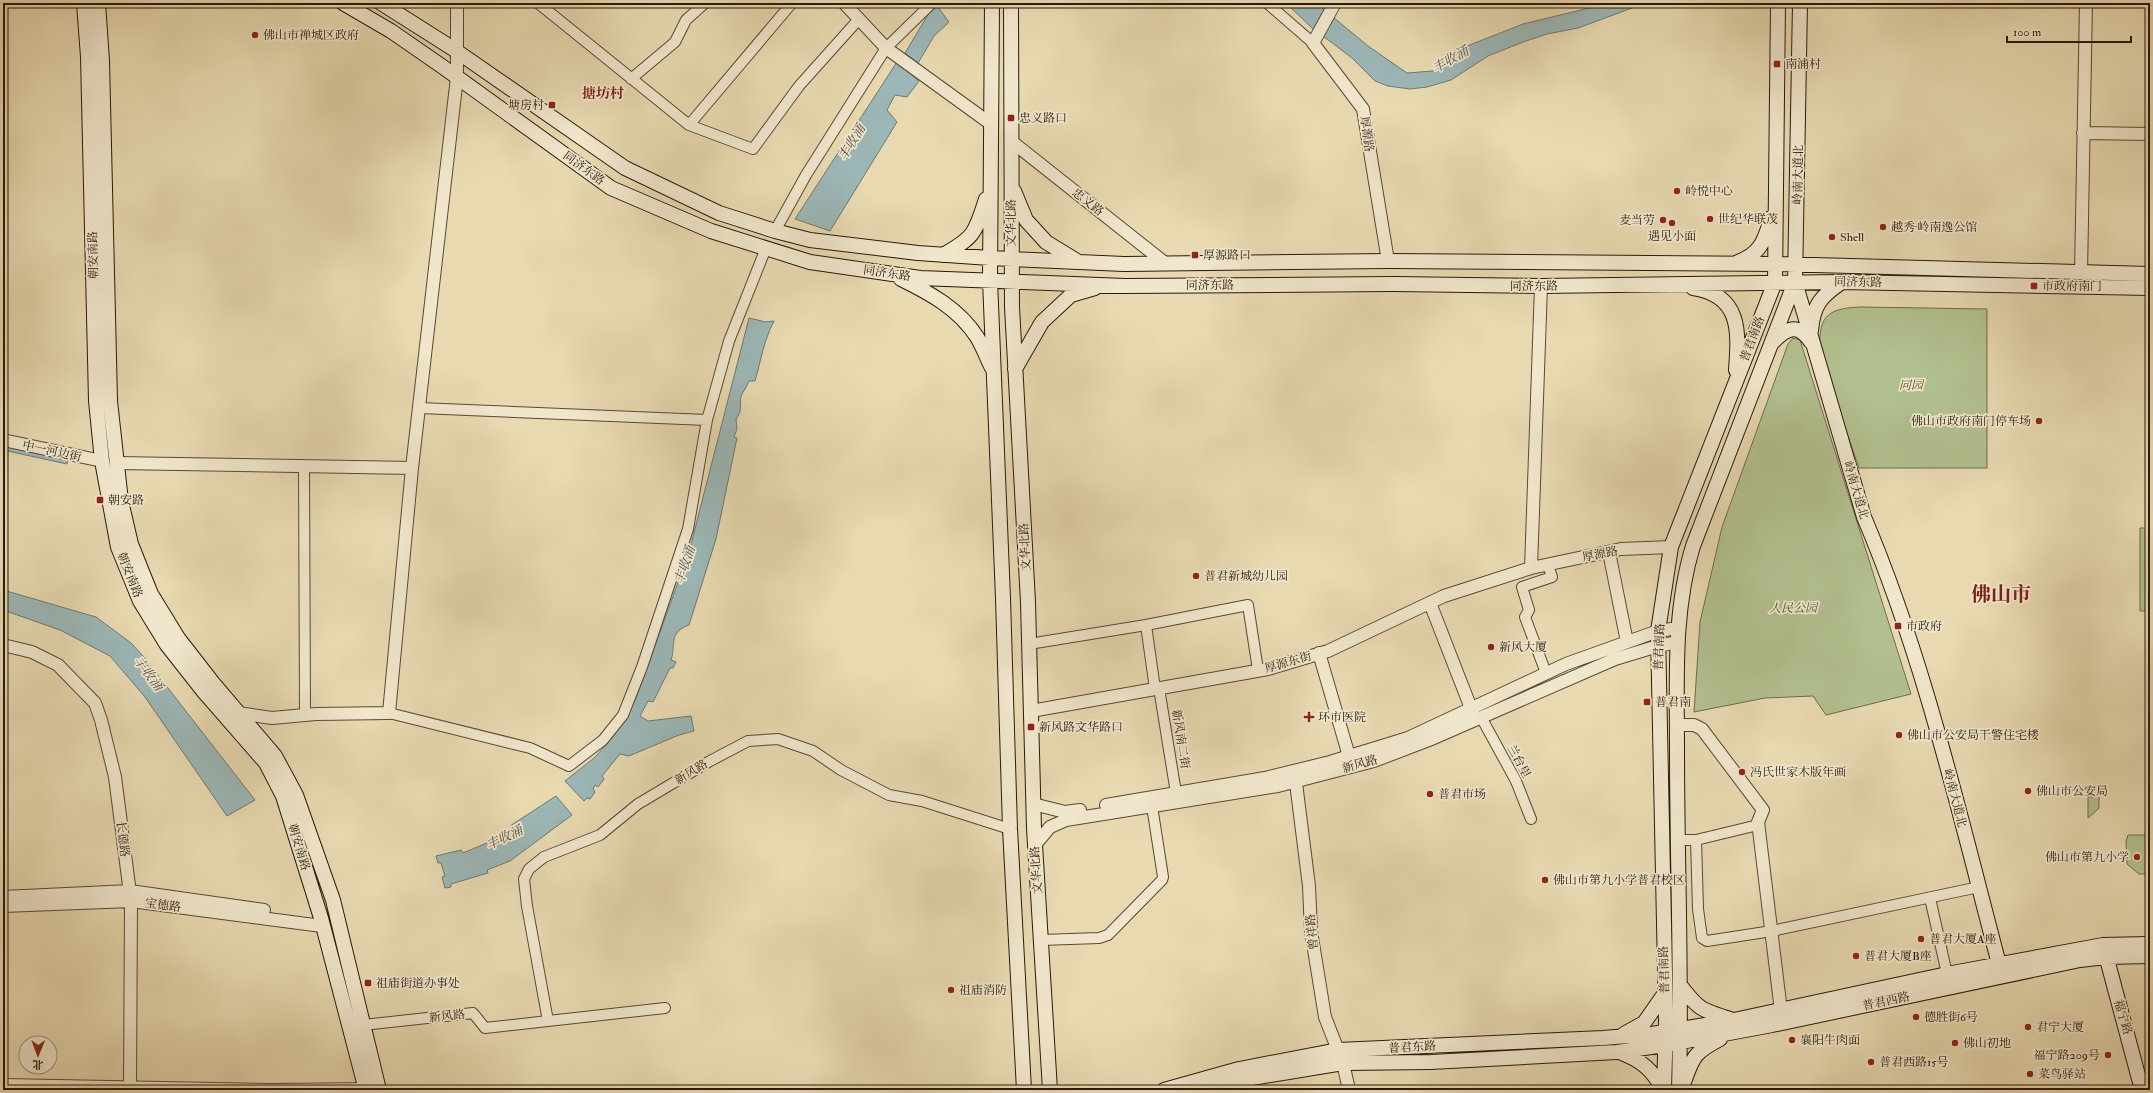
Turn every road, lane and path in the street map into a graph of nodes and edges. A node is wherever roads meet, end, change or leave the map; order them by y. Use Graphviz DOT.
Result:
graph roads {
  1 [pos="84,3"];
  2 [pos="98,3"];
  3 [pos="343,3"];
  4 [pos="381,3"];
  5 [pos="457,3"];
  6 [pos="538,3"];
  7 [pos="705,3"];
  8 [pos="792,3"];
  9 [pos="844,3"];
  10 [pos="932,3"];
  11 [pos="992,3"];
  12 [pos="1011,3"];
  13 [pos="1267,3"];
  14 [pos="1335,3"];
  15 [pos="1778,3"];
  16 [pos="1783,3"];
  17 [pos="1800,3"];
  18 [pos="2086,3"];
  19 [pos="859,19"];
  20 [pos="1313,43"];
  21 [pos="888,50"];
  22 [pos="458,52"];
  23 [pos="458,77"];
  24 [pos="631,79"];
  25 [pos="991,124"];
  26 [pos="689,125"];
  27 [pos="2083,133"];
  28 [pos="2150,134"];
  29 [pos="1011,142"];
  30 [pos="991,185"];
  31 [pos="1011,185"];
  32 [pos="1776,204"];
  33 [pos="775,231"];
  34 [pos="766,248"];
  35 [pos="943,255"];
  36 [pos="990,258"];
  37 [pos="1011,260"];
  38 [pos="1388,261"];
  39 [pos="1079,262"];
  40 [pos="1165,263"];
  41 [pos="1735,264"];
  42 [pos="1775,264"];
  43 [pos="1796,264"];
  44 [pos="2081,272"];
  45 [pos="890,273"];
  46 [pos="2150,274"];
  47 [pos="990,280"];
  48 [pos="1012,281"];
  49 [pos="1775,282"];
  50 [pos="1795,282"];
  51 [pos="1842,282"];
  52 [pos="1667,284"];
  53 [pos="1108,285"];
  54 [pos="1541,286"];
  55 [pos="2150,288"];
  56 [pos="1812,344"];
  57 [pos="1770,345"];
  58 [pos="1015,370"];
  59 [pos="994,372"];
  60 [pos="1735,383"];
  61 [pos="419,408"];
  62 [pos="707,420"];
  63 [pos="3,440"];
  64 [pos="102,461"];
  65 [pos="116,463"];
  66 [pos="304,466"];
  67 [pos="412,468"];
  68 [pos="1671,547"];
  69 [pos="1609,552"];
  70 [pos="1548,565"];
  71 [pos="1531,568"];
  72 [pos="1430,603"];
  73 [pos="1146,625"];
  74 [pos="1678,628"];
  75 [pos="1658,631"];
  76 [pos="1627,642"];
  77 [pos="1678,642"];
  78 [pos="1029,644"];
  79 [pos="3,645"];
  80 [pos="1658,646"];
  81 [pos="1318,653"];
  82 [pos="1258,670"];
  83 [pos="1546,673"];
  84 [pos="1157,689"];
  85 [pos="1031,711"];
  86 [pos="238,713"];
  87 [pos="389,713"];
  88 [pos="305,715"];
  89 [pos="1476,715"];
  90 [pos="1677,724"];
  91 [pos="1350,761"];
  92 [pos="1295,776"];
  93 [pos="1176,793"];
  94 [pos="1033,804"];
  95 [pos="1152,806"];
  96 [pos="1531,819"];
  97 [pos="1758,825"];
  98 [pos="1010,829"];
  99 [pos="1677,840"];
  100 [pos="1696,840"];
  101 [pos="1035,846"];
  102 [pos="1979,887"];
  103 [pos="131,896"];
  104 [pos="3,897"];
  105 [pos="1930,898"];
  106 [pos="3,906"];
  107 [pos="322,922"];
  108 [pos="1772,931"];
  109 [pos="1041,940"];
  110 [pos="2150,944"];
  111 [pos="2105,951"];
  112 [pos="2150,956"];
  113 [pos="1999,964"];
  114 [pos="1947,974"];
  115 [pos="1680,985"];
  116 [pos="1665,993"];
  117 [pos="665,1008"];
  118 [pos="1781,1011"];
  119 [pos="548,1021"];
  120 [pos="363,1025"];
  121 [pos="1734,1026"];
  122 [pos="1680,1036"];
  123 [pos="1617,1037"];
  124 [pos="1665,1038"];
  125 [pos="1338,1050"];
  126 [pos="1617,1052"];
  127 [pos="1343,1063"];
  128 [pos="1049,1075"];
  129 [pos="3,1085"];
  130 [pos="130,1089"];
  131 [pos="111,1090"];
  132 [pos="373,1090"];
  133 [pos="1024,1090"];
  134 [pos="1050,1090"];
  135 [pos="1054,1090"];
  136 [pos="1164,1090"];
  137 [pos="1205,1090"];
  138 [pos="1348,1090"];
  139 [pos="1664,1090"];
  140 [pos="1680,1090"];
  141 [pos="2142,1090"];
  1 -- 64 [label="main road, 朝安南路"];
  2 -- 65 [label="main road, 朝安南路"];
  3 -- 23 [label="main road, 同济东路"];
  4 -- 22 [label="main road, 同济东路"];
  5 -- 22 [label="street"];
  6 -- 24 [label="street"];
  7 -- 24 [label="street"];
  8 -- 26 [label="street"];
  9 -- 19 [label="street"];
  10 -- 21 [label="street"];
  11 -- 25 [label="main road, 文华北路"];
  12 -- 29 [label="main road, 文华北路"];
  13 -- 20 [label="street"];
  14 -- 20 [label="street"];
  15 -- 32 [label="main road, 岭南大道北"];
  16 -- 17 [label="main road"];
  17 -- 43 [label="main road, 岭南大道北"];
  18 -- 27 [label="street"];
  19 -- 21 [label="street"];
  19 -- 26 [label="street"];
  20 -- 38 [label="street, 厚源路"];
  21 -- 25 [label="street"];
  21 -- 33 [label="street"];
  22 -- 23 [label="street"];
  22 -- 33 [label="main road, 同济东路"];
  23 -- 34 [label="main road, 同济东路"];
  23 -- 61 [label="street"];
  24 -- 26 [label="street"];
  25 -- 30 [label="main road, 文华北路"];
  27 -- 28 [label="street"];
  27 -- 44 [label="street"];
  29 -- 31 [label="main road, 文华北路"];
  29 -- 40 [label="street, 忠义路"];
  30 -- 35 [label="main road"];
  30 -- 36 [label="main road, 文华北路"];
  31 -- 37 [label="main road, 文华北路"];
  31 -- 39 [label="main road"];
  32 -- 41 [label="main road"];
  32 -- 42 [label="main road, 岭南大道北"];
  33 -- 35 [label="main road, 同济东路"];
  34 -- 45 [label="main road, 同济东路"];
  34 -- 62 [label="street"];
  35 -- 36 [label="main road, 同济东路"];
  36 -- 37 [label="main road, 同济东路"];
  36 -- 47 [label="main road, 文华北路"];
  37 -- 39 [label="main road, 同济东路"];
  37 -- 48 [label="main road, 文华北路"];
  38 -- 40 [label="main road, 同济东路"];
  38 -- 41 [label="main road, 同济东路"];
  39 -- 40 [label="main road, 同济东路"];
  41 -- 42 [label="main road, 同济东路"];
  42 -- 43 [label="main road, 同济东路"];
  42 -- 49 [label="main road, 岭南大道北"];
  43 -- 44 [label="main road, 同济东路"];
  43 -- 50 [label="main road, 岭南大道北"];
  44 -- 46 [label="main road, 同济东路"];
  45 -- 47 [label="main road, 同济东路"];
  45 -- 59 [label="main road"];
  47 -- 48 [label="main road, 同济东路"];
  47 -- 59 [label="main road, 文华北路"];
  48 -- 53 [label="main road, 同济东路"];
  48 -- 58 [label="main road, 文华北路"];
  49 -- 50 [label="main road, 同济东路"];
  49 -- 52 [label="main road, 同济东路"];
  49 -- 60 [label="main road, 普君南路"];
  50 -- 51 [label="main road, 同济东路"];
  50 -- 56 [label="main road, 岭南大道北"];
  50 -- 57 [label="main road, 普君南路"];
  51 -- 55 [label="main road, 同济东路"];
  51 -- 56 [label="main road"];
  52 -- 54 [label="main road, 同济东路"];
  52 -- 60 [label="main road"];
  53 -- 54 [label="main road, 同济东路"];
  53 -- 58 [label="main road"];
  54 -- 71 [label="street"];
  56 -- 57 [label="main road"];
  56 -- 102 [label="main road, 岭南大道北"];
  57 -- 74 [label="main road, 普君南路"];
  58 -- 78 [label="main road, 文华北路"];
  59 -- 98 [label="main road, 文华北路"];
  60 -- 68 [label="main road, 普君南路"];
  61 -- 62 [label="street"];
  61 -- 67 [label="street"];
  62 -- 87 [label="street"];
  63 -- 64 [label="street, 中一河边街"];
  64 -- 65 [label="street"];
  64 -- 107 [label="main road, 朝安南路"];
  65 -- 66 [label="street"];
  65 -- 86 [label="main road, 朝安南路"];
  66 -- 67 [label="street"];
  66 -- 88 [label="street"];
  67 -- 87 [label="street"];
  68 -- 69 [label="street, 厚源路"];
  68 -- 75 [label="main road, 普君南路"];
  69 -- 70 [label="street, 厚源路"];
  69 -- 76 [label="street"];
  70 -- 71 [label="street, 厚源路"];
  70 -- 83 [label="street"];
  71 -- 72 [label="street, 厚源东街"];
  72 -- 81 [label="street, 厚源东街"];
  72 -- 89 [label="street"];
  73 -- 78 [label="street"];
  73 -- 82 [label="street"];
  73 -- 84 [label="street, 新风南二街"];
  74 -- 75 [label="street, 新风路"];
  74 -- 77 [label="main road, 普君南路"];
  75 -- 76 [label="street, 新风路"];
  75 -- 80 [label="main road, 普君南路"];
  76 -- 83 [label="street, 新风路"];
  77 -- 80 [label="street, 新风路"];
  77 -- 90 [label="main road, 普君南路"];
  78 -- 85 [label="main road, 文华北路"];
  79 -- 103 [label="street, 长德路"];
  80 -- 89 [label="street, 新风路"];
  80 -- 116 [label="main road, 普君南路"];
  81 -- 82 [label="street, 厚源东街"];
  81 -- 91 [label="street"];
  82 -- 84 [label="street, 厚源东街"];
  83 -- 89 [label="street, 新风路"];
  84 -- 85 [label="street, 厚源东街"];
  84 -- 93 [label="street, 新风南二街"];
  85 -- 94 [label="main road, 文华北路"];
  86 -- 88 [label="street"];
  86 -- 120 [label="main road, 朝安南路"];
  87 -- 88 [label="street"];
  89 -- 91 [label="street, 新风路"];
  89 -- 96 [label="street, 兰台里"];
  90 -- 97 [label="street"];
  90 -- 99 [label="main road, 普君南路"];
  91 -- 92 [label="street, 新风路"];
  92 -- 93 [label="street, 新风路"];
  92 -- 95 [label="street, 新风路"];
  92 -- 125 [label="street, 曾祥路"];
  93 -- 94 [label="street, 新风路"];
  94 -- 101 [label="main road, 文华北路"];
  95 -- 101 [label="street, 新风路"];
  95 -- 109 [label="street"];
  97 -- 100 [label="street"];
  97 -- 108 [label="street"];
  98 -- 119 [label="street, 新风路"];
  98 -- 133 [label="main road, 文华北路"];
  99 -- 100 [label="street"];
  99 -- 115 [label="main road, 普君南路"];
  100 -- 108 [label="street"];
  101 -- 109 [label="main road, 文华北路"];
  102 -- 105 [label="street"];
  102 -- 113 [label="main road, 岭南大道北"];
  103 -- 104 [label="street, 宝德路"];
  103 -- 106 [label="street, 宝德路"];
  103 -- 107 [label="street, 宝德路"];
  103 -- 130 [label="street, 长德路"];
  105 -- 108 [label="street"];
  105 -- 114 [label="street"];
  107 -- 132 [label="main road, 朝安南路"];
  108 -- 118 [label="street"];
  109 -- 128 [label="main road, 文华北路"];
  110 -- 111 [label="main road"];
  111 -- 112 [label="main road"];
  111 -- 113 [label="main road, 普君西路"];
  111 -- 121 [label="main road, 普君西路"];
  111 -- 141 [label="main road, 福宁路"];
  113 -- 114 [label="main road, 普君西路"];
  114 -- 118 [label="main road, 普君西路"];
  115 -- 121 [label="main road"];
  115 -- 122 [label="main road, 普君南路"];
  116 -- 123 [label="main road"];
  116 -- 124 [label="main road, 普君南路"];
  117 -- 119 [label="street, 新风路"];
  118 -- 121 [label="main road, 普君西路"];
  119 -- 120 [label="street, 新风路"];
  120 -- 132 [label="main road, 朝安南路"];
  121 -- 122 [label="main road, 普君西路"];
  121 -- 140 [label="main road"];
  122 -- 124 [label="main road, 普君西路"];
  122 -- 140 [label="main road, 普君南路"];
  123 -- 124 [label="main road, 普君东路"];
  123 -- 125 [label="main road, 普君东路"];
  124 -- 126 [label="main road, 普君东路"];
  124 -- 139 [label="main road, 普君南路"];
  125 -- 127 [label="street, 曾祥路"];
  125 -- 136 [label="main road, 普君东路"];
  126 -- 127 [label="main road, 普君东路"];
  126 -- 139 [label="main road"];
  127 -- 137 [label="main road, 普君东路"];
  127 -- 138 [label="street, 曾祥路"];
  128 -- 134 [label="main road, 文华北路"];
  128 -- 135 [label="main road"];
  129 -- 130 [label="street"];
  130 -- 131 [label="street"];
  130 -- 132 [label="street"];
}
